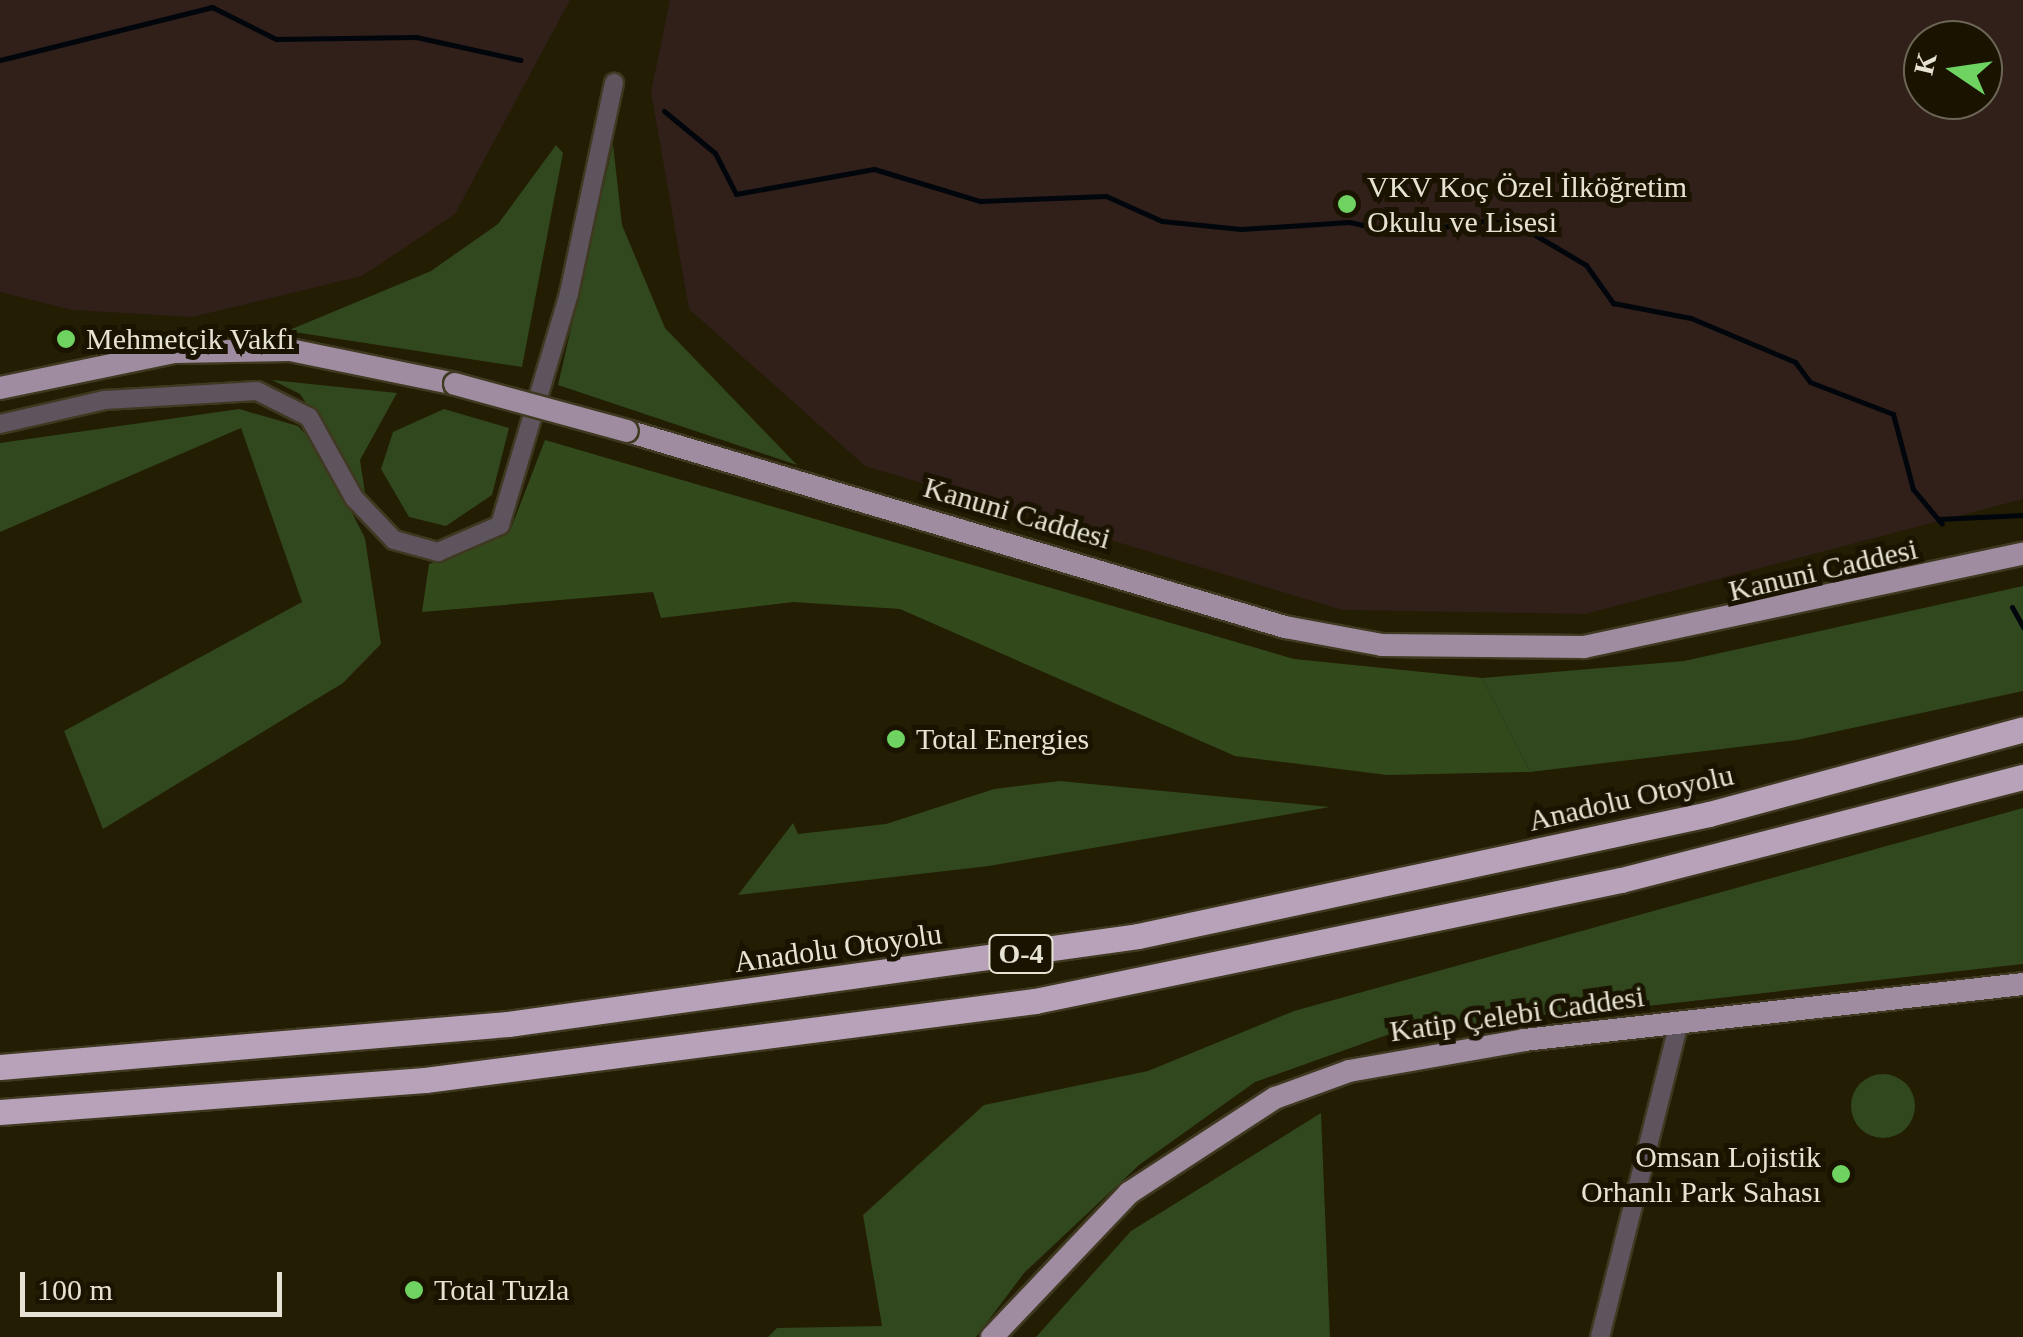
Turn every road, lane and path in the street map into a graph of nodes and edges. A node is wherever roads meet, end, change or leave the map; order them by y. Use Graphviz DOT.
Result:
graph roads {
  1 [pos="614,82"];
  2 [pos="0,388"];
  3 [pos="0,424"];
  4 [pos="2023,554"];
  5 [pos="2023,730"];
  6 [pos="2023,777"];
  7 [pos="2023,984"];
  8 [pos="1679,1023"];
  9 [pos="0,1067"];
  10 [pos="0,1112"];
  11 [pos="992,1337"];
  12 [pos="1600,1337"];
  1 -- 3 [label="street"];
  2 -- 4 [label="main road, Kanuni Caddesi, bridge"];
  5 -- 9 [label="highway, Anadolu Otoyolu / O-4"];
  6 -- 10 [label="highway, O-4"];
  7 -- 8 [label="main road, Katip Çelebi Caddesi"];
  8 -- 11 [label="main road, Katip Çelebi Caddesi"];
  8 -- 12 [label="street"];
}
